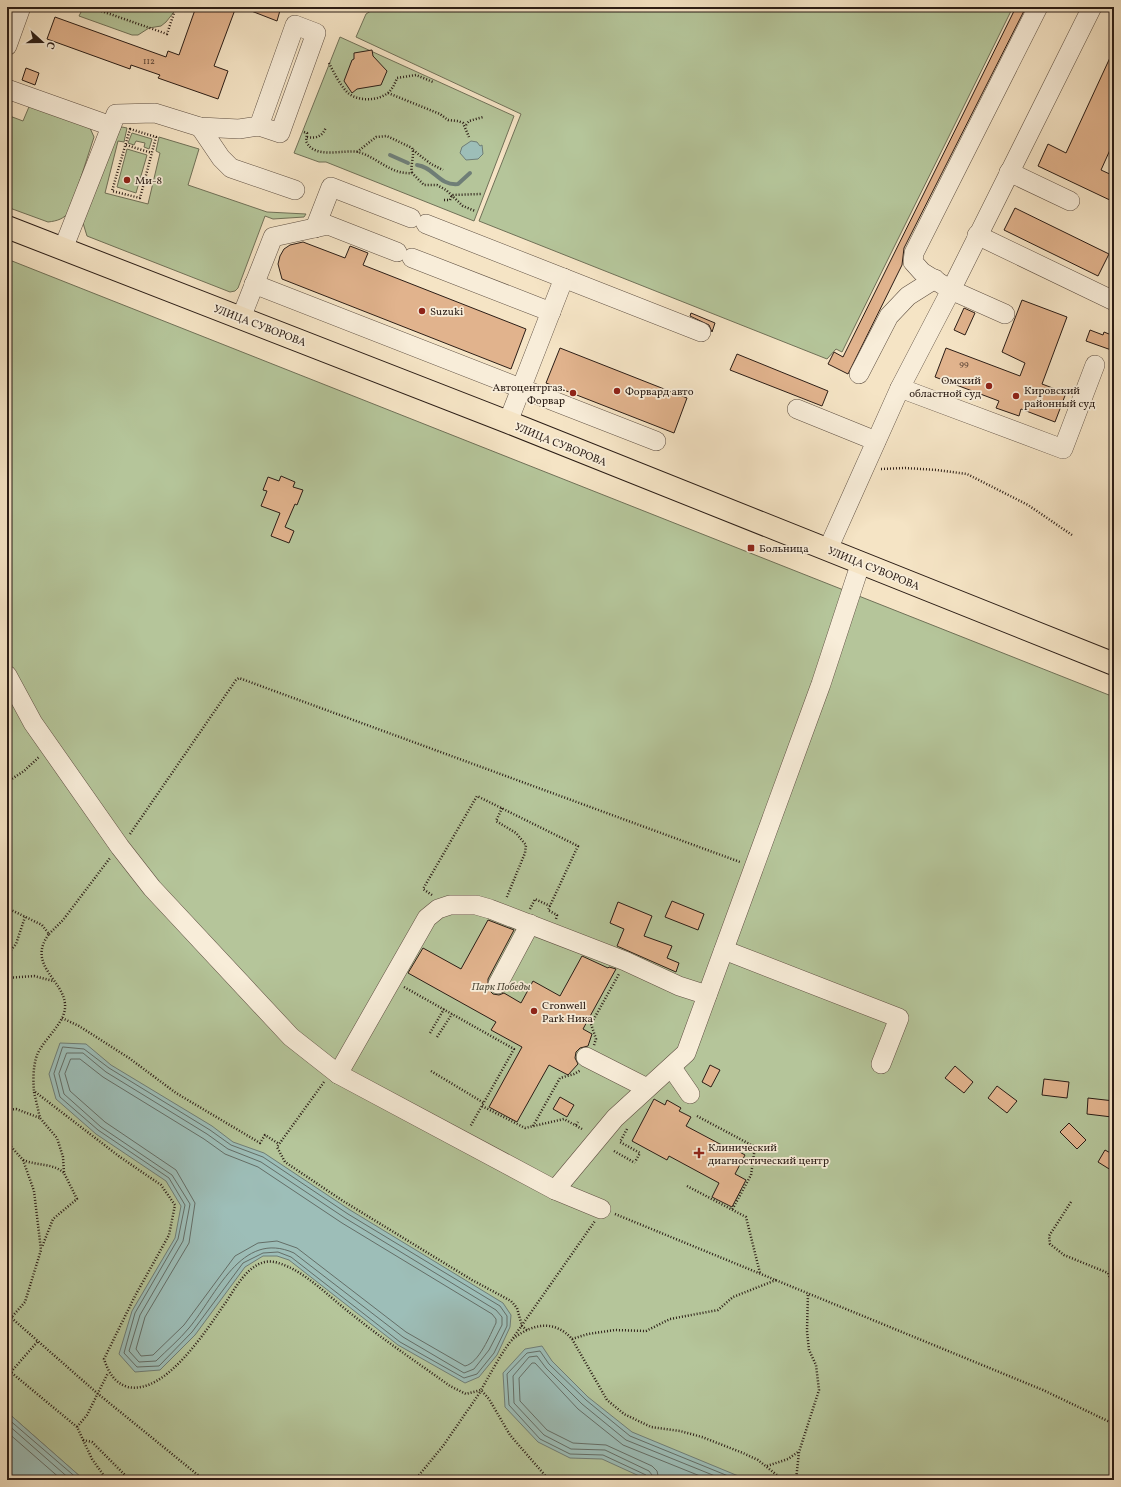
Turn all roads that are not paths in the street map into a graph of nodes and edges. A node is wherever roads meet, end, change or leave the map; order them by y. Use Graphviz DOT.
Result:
graph roads {
  1 [pos="21,7"];
  2 [pos="1038,7"];
  3 [pos="1092,7"];
  4 [pos="7,46"];
  5 [pos="7,89"];
  6 [pos="111,126"];
  7 [pos="200,126"];
  8 [pos="259,126"];
  9 [pos="1009,172"];
  10 [pos="295,190"];
  11 [pos="1070,201"];
  12 [pos="7,227"];
  13 [pos="315,228"];
  14 [pos="977,235"];
  15 [pos="63,249"];
  16 [pos="564,278"];
  17 [pos="254,284"];
  18 [pos="943,284"];
  19 [pos="1114,301"];
  20 [pos="550,312"];
  21 [pos="1005,314"];
  22 [pos="241,318"];
  23 [pos="701,332"];
  24 [pos="1095,365"];
  25 [pos="859,374"];
  26 [pos="521,388"];
  27 [pos="900,388"];
  28 [pos="797,409"];
  29 [pos="508,422"];
  30 [pos="656,441"];
  31 [pos="876,441"];
  32 [pos="828,549"];
  33 [pos="861,562"];
  34 [pos="1114,664"];
  35 [pos="7,675"];
  36 [pos="527,923"];
  37 [pos="724,950"];
  38 [pos="498,984"];
  39 [pos="707,995"];
  40 [pos="586,1057"];
  41 [pos="881,1064"];
  42 [pos="672,1068"];
  43 [pos="335,1072"];
  44 [pos="647,1088"];
  45 [pos="690,1094"];
  46 [pos="555,1190"];
  47 [pos="601,1209"];
  1 -- 4 [label="lane"];
  2 -- 18 [label="lane"];
  3 -- 9 [label="lane"];
  5 -- 6 [label="lane"];
  6 -- 7 [label="lane"];
  6 -- 15 [label="lane"];
  7 -- 8 [label="lane"];
  7 -- 10 [label="lane"];
  8 -- 8 [label="lane"];
  9 -- 11 [label="lane"];
  9 -- 14 [label="lane"];
  12 -- 15 [label="main road, УЛИЦА СУВОРОВА"];
  13 -- 16 [label="lane"];
  13 -- 17 [label="lane"];
  13 -- 20 [label="lane"];
  14 -- 18 [label="lane"];
  14 -- 19 [label="lane"];
  15 -- 22 [label="main road, УЛИЦА СУВОРОВА"];
  16 -- 20 [label="lane"];
  16 -- 23 [label="lane"];
  17 -- 22 [label="lane"];
  17 -- 26 [label="lane"];
  18 -- 21 [label="lane"];
  18 -- 25 [label="lane"];
  18 -- 27 [label="lane"];
  20 -- 26 [label="lane"];
  22 -- 29 [label="main road, УЛИЦА СУВОРОВА"];
  24 -- 27 [label="lane"];
  26 -- 29 [label="lane"];
  26 -- 30 [label="lane"];
  27 -- 31 [label="lane"];
  28 -- 31 [label="lane"];
  29 -- 32 [label="main road, УЛИЦА СУВОРОВА"];
  31 -- 32 [label="lane"];
  32 -- 33 [label="main road, УЛИЦА СУВОРОВА"];
  33 -- 34 [label="main road, УЛИЦА СУВОРОВА"];
  33 -- 37 [label="lane"];
  35 -- 43 [label="lane"];
  36 -- 38 [label="lane"];
  36 -- 39 [label="lane"];
  36 -- 43 [label="lane"];
  37 -- 39 [label="lane"];
  37 -- 41 [label="lane"];
  39 -- 42 [label="lane"];
  40 -- 44 [label="lane"];
  42 -- 44 [label="lane"];
  42 -- 45 [label="lane"];
  43 -- 46 [label="lane"];
  44 -- 46 [label="lane"];
  46 -- 47 [label="lane"];
}
